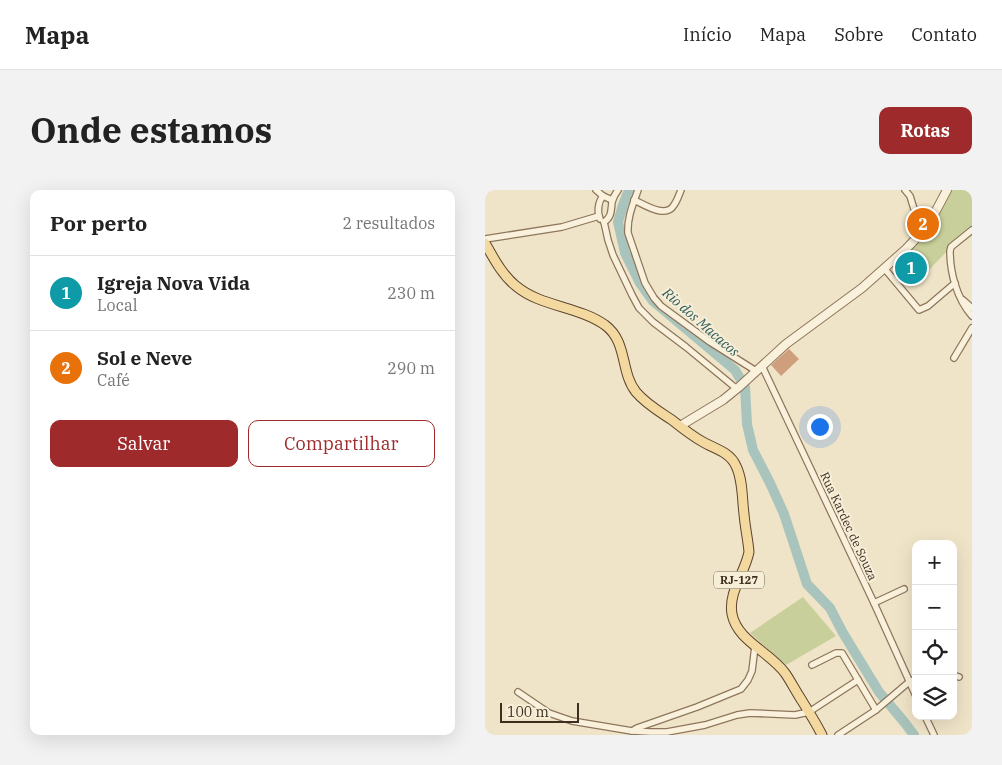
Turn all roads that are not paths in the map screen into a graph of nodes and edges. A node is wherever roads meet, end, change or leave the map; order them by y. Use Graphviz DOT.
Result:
graph roads {
  1 [pos="596,190"];
  2 [pos="618,190"];
  3 [pos="638,190"];
  4 [pos="680,190"];
  5 [pos="905,190"];
  6 [pos="947,190"];
  7 [pos="603,196"];
  8 [pos="612,200"];
  9 [pos="634,200"];
  10 [pos="599,216"];
  11 [pos="931,220"];
  12 [pos="604,222"];
  13 [pos="972,230"];
  14 [pos="485,241"];
  15 [pos="883,268"];
  16 [pos="955,283"];
  17 [pos="959,297"];
  18 [pos="972,308"];
  19 [pos="972,316"];
  20 [pos="972,328"];
  21 [pos="954,358"];
  22 [pos="759,368"];
  23 [pos="741,386"];
  24 [pos="679,426"];
  25 [pos="904,589"];
  26 [pos="874,602"];
  27 [pos="755,646"];
  28 [pos="812,665"];
  29 [pos="858,680"];
  30 [pos="912,681"];
  31 [pos="909,682"];
  32 [pos="912,688"];
  33 [pos="518,692"];
  34 [pos="876,710"];
  35 [pos="809,712"];
  36 [pos="927,720"];
  37 [pos="632,731"];
  38 [pos="822,735"];
  39 [pos="838,735"];
  40 [pos="934,735"];
  1 -- 7 [label="street"];
  2 -- 8 [label="street"];
  3 -- 9 [label="street"];
  4 -- 9 [label="street"];
  5 -- 11 [label="street"];
  6 -- 11 [label="street"];
  7 -- 8 [label="street"];
  7 -- 10 [label="street"];
  8 -- 12 [label="street"];
  9 -- 22 [label="street"];
  10 -- 12 [label="street"];
  10 -- 14 [label="street"];
  11 -- 15 [label="street"];
  12 -- 23 [label="street"];
  13 -- 16 [label="street"];
  14 -- 24 [label="main road, RJ-127"];
  15 -- 16 [label="street"];
  15 -- 22 [label="street"];
  16 -- 17 [label="street"];
  17 -- 18 [label="street"];
  17 -- 19 [label="street"];
  20 -- 21 [label="street"];
  22 -- 23 [label="street"];
  22 -- 26 [label="street, Rua Kardec de Souza"];
  23 -- 24 [label="street"];
  24 -- 27 [label="main road, RJ-127"];
  25 -- 26 [label="street"];
  26 -- 31 [label="street, Rua Kardec de Souza"];
  27 -- 35 [label="main road, RJ-127"];
  27 -- 37 [label="street"];
  28 -- 29 [label="street"];
  29 -- 34 [label="street"];
  29 -- 35 [label="street"];
  30 -- 31 [label="street"];
  31 -- 32 [label="street, Rua Kardec de Souza"];
  31 -- 34 [label="street"];
  33 -- 37 [label="street"];
  34 -- 39 [label="street"];
  35 -- 37 [label="street"];
  35 -- 38 [label="main road, RJ-127"];
  36 -- 40 [label="street"];
}
